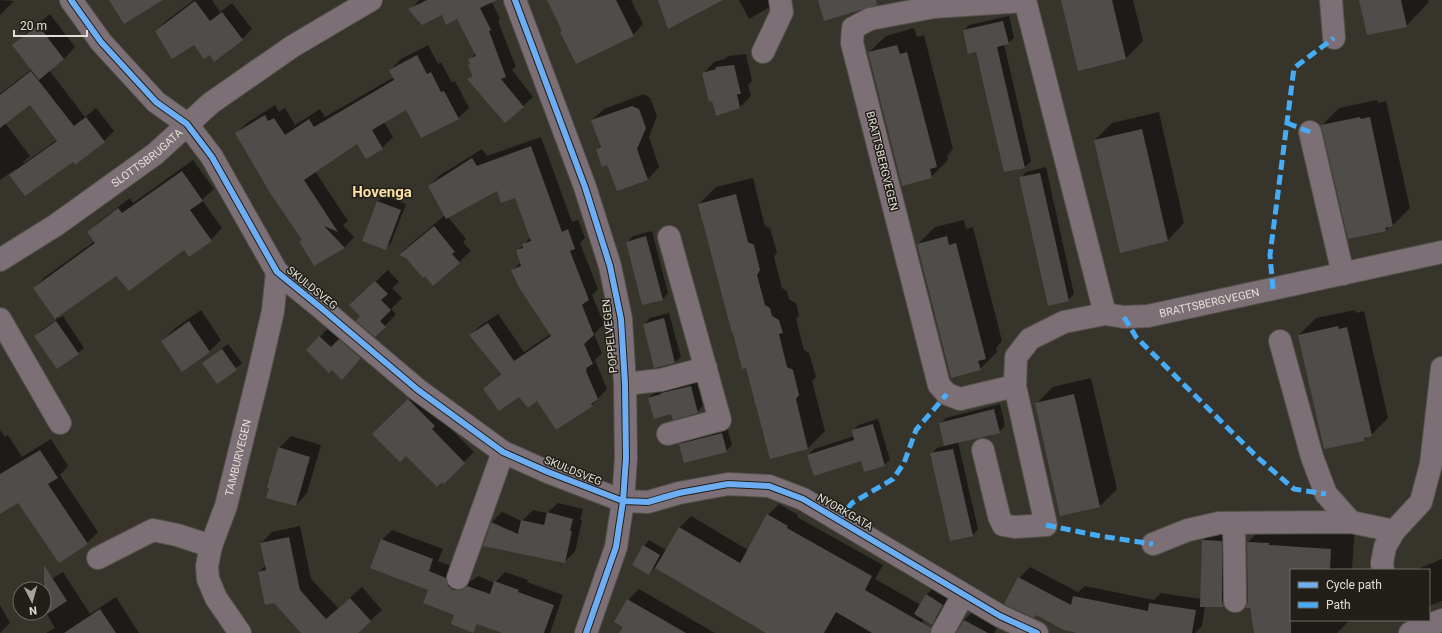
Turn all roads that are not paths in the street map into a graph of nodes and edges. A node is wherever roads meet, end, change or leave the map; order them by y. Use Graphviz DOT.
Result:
graph roads {
  1 [pos="71,0"];
  2 [pos="371,0"];
  3 [pos="515,0"];
  4 [pos="780,0"];
  5 [pos="1025,0"];
  6 [pos="1331,0"];
  7 [pos="933,3"];
  8 [pos="868,9"];
  9 [pos="1334,38"];
  10 [pos="763,52"];
  11 [pos="187,124"];
  12 [pos="1310,132"];
  13 [pos="669,237"];
  14 [pos="1442,252"];
  15 [pos="0,260"];
  16 [pos="277,272"];
  17 [pos="1343,274"];
  18 [pos="1104,314"];
  19 [pos="0,319"];
  20 [pos="1280,341"];
  21 [pos="706,368"];
  22 [pos="1442,368"];
  23 [pos="625,384"];
  24 [pos="1015,386"];
  25 [pos="60,423"];
  26 [pos="668,434"];
  27 [pos="983,450"];
  28 [pos="503,452"];
  29 [pos="623,501"];
  30 [pos="1351,522"];
  31 [pos="1234,523"];
  32 [pos="1394,531"];
  33 [pos="1153,544"];
  34 [pos="211,546"];
  35 [pos="98,558"];
  36 [pos="1383,569"];
  37 [pos="458,578"];
  38 [pos="963,594"];
  39 [pos="1235,600"];
  40 [pos="1442,620"];
  41 [pos="1398,621"];
  42 [pos="240,633"];
  43 [pos="586,633"];
  44 [pos="942,633"];
  45 [pos="1037,633"];
  46 [pos="1403,633"];
  47 [pos="1410,633"];
  1 -- 11 [label="street, SKULDSVEG"];
  2 -- 11 [label="street, SLOTTSBRUGATA"];
  3 -- 23 [label="street, POPPELVEGEN"];
  4 -- 10 [label="street"];
  5 -- 7 [label="street, BRATTSBERGVEGEN"];
  5 -- 18 [label="street"];
  6 -- 9 [label="street"];
  7 -- 8 [label="street, BRATTSBERGVEGEN"];
  8 -- 24 [label="street, BRATTSBERGVEGEN"];
  11 -- 15 [label="street, SLOTTSBRUGATA"];
  11 -- 16 [label="street, SKULDSVEG"];
  12 -- 17 [label="street"];
  13 -- 21 [label="street"];
  14 -- 17 [label="street, BRATTSBERGVEGEN"];
  16 -- 28 [label="street, SKULDSVEG"];
  16 -- 34 [label="street, TAMBURVEGEN"];
  17 -- 18 [label="street, BRATTSBERGVEGEN"];
  18 -- 24 [label="street, BRATTSBERGVEGEN"];
  19 -- 25 [label="street"];
  20 -- 30 [label="street"];
  21 -- 23 [label="street"];
  21 -- 26 [label="street"];
  22 -- 32 [label="street"];
  23 -- 29 [label="street, POPPELVEGEN"];
  24 -- 27 [label="street, BRATTSBERGVEGEN"];
  28 -- 29 [label="street, SKULDSVEG"];
  28 -- 37 [label="street"];
  29 -- 38 [label="street, NYORKGATA"];
  29 -- 43 [label="street, POPPELVEGEN"];
  30 -- 31 [label="street"];
  30 -- 32 [label="street"];
  31 -- 33 [label="street"];
  31 -- 39 [label="street"];
  32 -- 36 [label="street"];
  34 -- 35 [label="street"];
  34 -- 42 [label="street, TAMBURVEGEN"];
  38 -- 44 [label="street"];
  38 -- 45 [label="street, NYORKGATA"];
  40 -- 47 [label="street"];
  41 -- 46 [label="street"];
}
